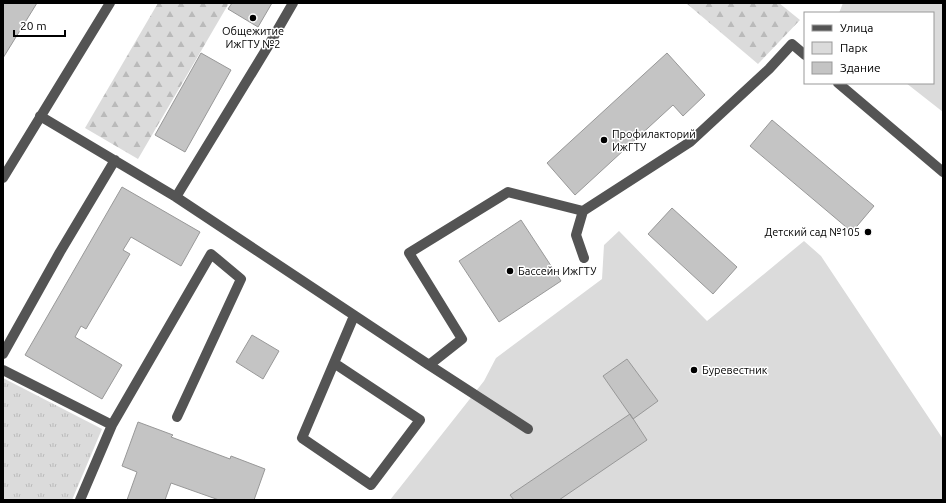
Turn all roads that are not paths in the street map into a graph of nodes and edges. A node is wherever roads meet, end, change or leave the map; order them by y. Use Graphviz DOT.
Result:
graph roads {
  1 [pos="110,3"];
  2 [pos="293,3"];
  3 [pos="804,53"];
  4 [pos="839,84"];
  5 [pos="40,116"];
  6 [pos="115,160"];
  7 [pos="943,172"];
  8 [pos="3,178"];
  9 [pos="176,197"];
  10 [pos="583,211"];
  11 [pos="584,258"];
  12 [pos="354,316"];
  13 [pos="3,354"];
  14 [pos="334,363"];
  15 [pos="429,366"];
  16 [pos="3,370"];
  17 [pos="177,417"];
  18 [pos="112,424"];
  19 [pos="528,429"];
  20 [pos="80,500"];
  1 -- 5 [label="street"];
  2 -- 9 [label="street"];
  3 -- 10 [label="street"];
  4 -- 7 [label="street"];
  5 -- 6 [label="street"];
  5 -- 8 [label="street"];
  6 -- 9 [label="street"];
  6 -- 13 [label="street"];
  9 -- 12 [label="street"];
  10 -- 11 [label="street"];
  10 -- 15 [label="street"];
  12 -- 14 [label="street"];
  12 -- 15 [label="street"];
  14 -- 14 [label="street"];
  15 -- 19 [label="street"];
  16 -- 18 [label="street"];
  17 -- 18 [label="street"];
  18 -- 20 [label="street"];
}
